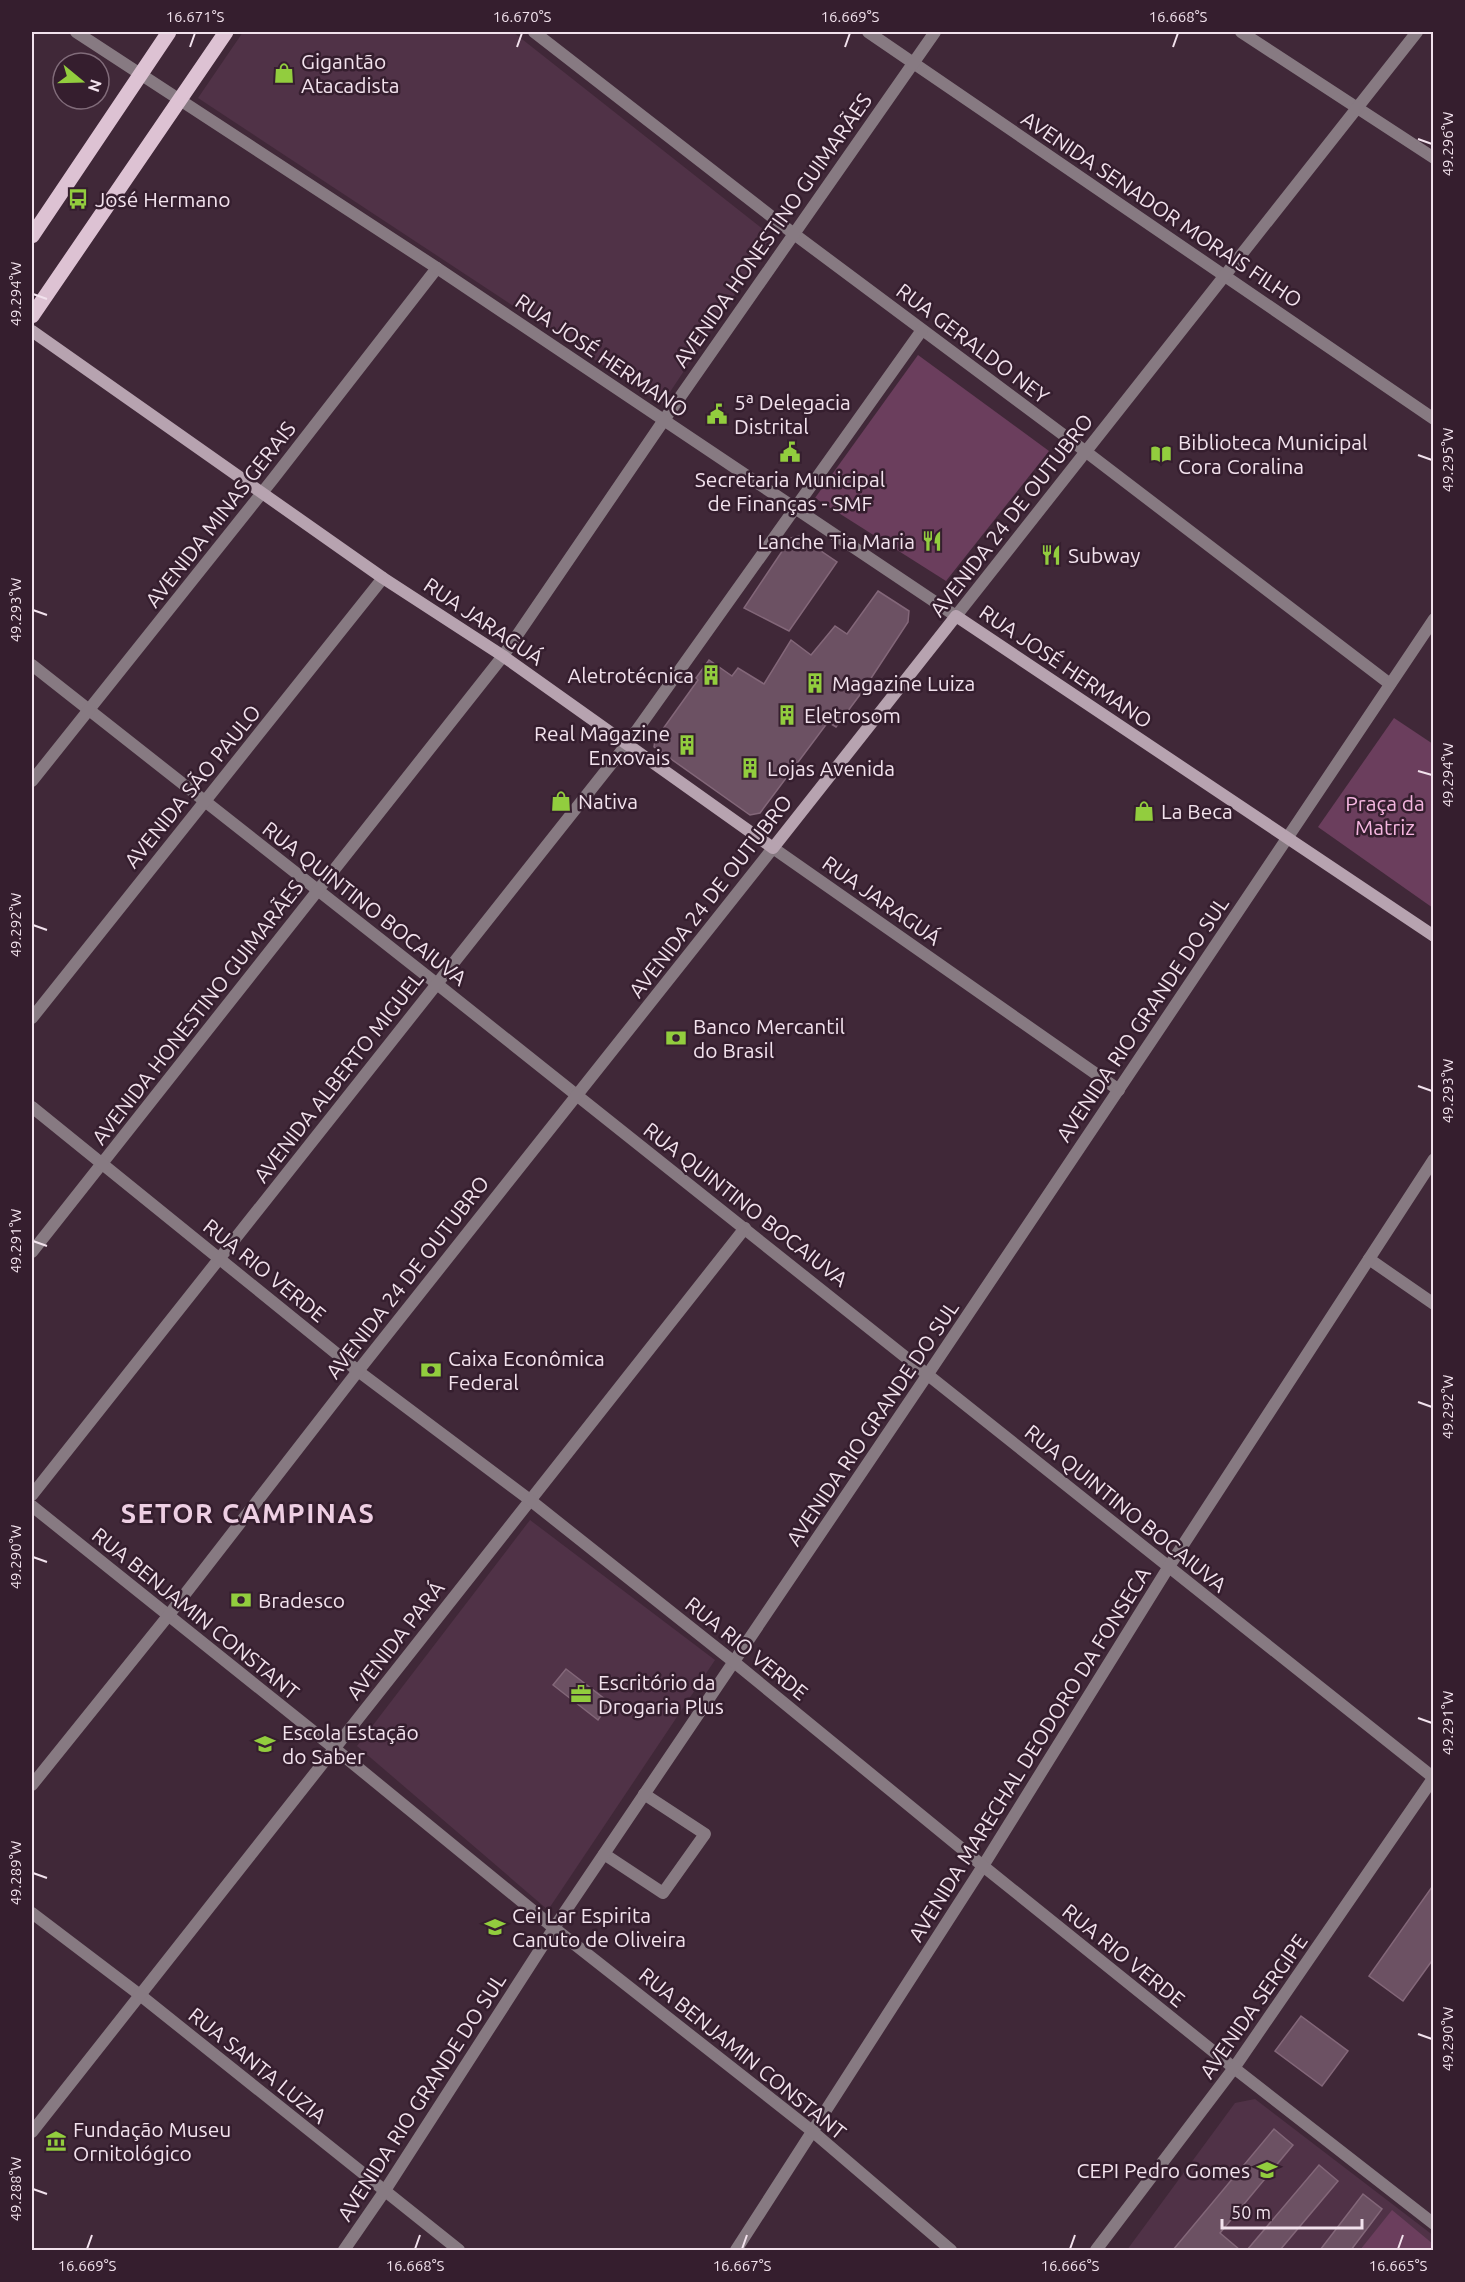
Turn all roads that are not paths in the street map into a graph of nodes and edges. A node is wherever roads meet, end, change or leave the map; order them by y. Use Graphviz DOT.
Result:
graph roads {
  1 [pos="76,32"];
  2 [pos="169,32"];
  3 [pos="226,32"];
  4 [pos="534,32"];
  5 [pos="868,32"];
  6 [pos="935,32"];
  7 [pos="1242,32"];
  8 [pos="1417,32"];
  9 [pos="913,62"];
  10 [pos="141,73"];
  11 [pos="179,98"];
  12 [pos="1357,106"];
  13 [pos="1434,158"];
  14 [pos="794,234"];
  15 [pos="32,236"];
  16 [pos="437,268"];
  17 [pos="1225,274"];
  18 [pos="32,316"];
  19 [pos="922,330"];
  20 [pos="32,331"];
  21 [pos="1434,419"];
  22 [pos="664,420"];
  23 [pos="1085,452"];
  24 [pos="263,492"];
  25 [pos="795,508"];
  26 [pos="383,578"];
  27 [pos="956,616"];
  28 [pos="1434,619"];
  29 [pos="503,656"];
  30 [pos="32,664"];
  31 [pos="1390,684"];
  32 [pos="88,710"];
  33 [pos="627,744"];
  34 [pos="32,781"];
  35 [pos="205,802"];
  36 [pos="1286,837"];
  37 [pos="773,848"];
  38 [pos="318,891"];
  39 [pos="1434,936"];
  40 [pos="437,984"];
  41 [pos="32,1018"];
  42 [pos="1119,1090"];
  43 [pos="577,1095"];
  44 [pos="32,1107"];
  45 [pos="1434,1159"];
  46 [pos="102,1163"];
  47 [pos="745,1228"];
  48 [pos="32,1252"];
  49 [pos="219,1258"];
  50 [pos="1369,1259"];
  51 [pos="1434,1304"];
  52 [pos="358,1371"];
  53 [pos="928,1374"];
  54 [pos="32,1495"];
  55 [pos="530,1500"];
  56 [pos="32,1506"];
  57 [pos="1168,1568"];
  58 [pos="168,1616"];
  59 [pos="734,1662"];
  60 [pos="334,1748"];
  61 [pos="1433,1777"];
  62 [pos="32,1785"];
  63 [pos="644,1794"];
  64 [pos="604,1854"];
  65 [pos="983,1866"];
  66 [pos="32,1913"];
  67 [pos="554,1928"];
  68 [pos="140,1995"];
  69 [pos="1234,2068"];
  70 [pos="32,2132"];
  71 [pos="812,2132"];
  72 [pos="384,2192"];
  73 [pos="1434,2224"];
  74 [pos="344,2250"];
  75 [pos="459,2250"];
  76 [pos="736,2250"];
  77 [pos="951,2250"];
  78 [pos="1096,2250"];
  1 -- 10 [label="street, RUA JOSÉ HERMANO"];
  2 -- 10 [label="main road"];
  3 -- 11 [label="main road"];
  4 -- 14 [label="street, RUA GERALDO NEY"];
  5 -- 9 [label="street, AVENIDA SENADOR MORAIS FILHO"];
  6 -- 9 [label="street, AVENIDA HONESTINO GUIMARÃES"];
  7 -- 12 [label="street"];
  8 -- 12 [label="street, AVENIDA 24 DE OUTUBRO"];
  9 -- 14 [label="street, AVENIDA HONESTINO GUIMARÃES"];
  9 -- 17 [label="street, AVENIDA SENADOR MORAIS FILHO"];
  10 -- 11 [label="street, RUA JOSÉ HERMANO"];
  10 -- 15 [label="main road"];
  11 -- 16 [label="street, RUA JOSÉ HERMANO"];
  11 -- 18 [label="main road"];
  12 -- 13 [label="street"];
  12 -- 17 [label="street, AVENIDA 24 DE OUTUBRO"];
  14 -- 19 [label="street, RUA GERALDO NEY"];
  14 -- 22 [label="street, AVENIDA HONESTINO GUIMARÃES"];
  16 -- 22 [label="street, RUA JOSÉ HERMANO"];
  16 -- 24 [label="street, AVENIDA MINAS GERAIS"];
  17 -- 21 [label="street, AVENIDA SENADOR MORAIS FILHO"];
  17 -- 23 [label="street, AVENIDA 24 DE OUTUBRO"];
  19 -- 23 [label="street, RUA GERALDO NEY"];
  19 -- 25 [label="street, AVENIDA ALBERTO MIGUEL"];
  20 -- 24 [label="main road, RUA JARAGUÁ"];
  22 -- 25 [label="street, RUA JOSÉ HERMANO"];
  22 -- 29 [label="street, AVENIDA HONESTINO GUIMARÃES"];
  23 -- 27 [label="street, AVENIDA 24 DE OUTUBRO"];
  23 -- 31 [label="street, RUA GERALDO NEY"];
  24 -- 26 [label="main road, RUA JARAGUÁ"];
  24 -- 32 [label="street, AVENIDA MINAS GERAIS"];
  25 -- 27 [label="street, RUA JOSÉ HERMANO"];
  25 -- 33 [label="street, AVENIDA ALBERTO MIGUEL"];
  26 -- 29 [label="main road, RUA JARAGUÁ"];
  26 -- 35 [label="street, AVENIDA SÃO PAULO"];
  27 -- 36 [label="main road, RUA JOSÉ HERMANO"];
  27 -- 37 [label="main road, AVENIDA 24 DE OUTUBRO"];
  28 -- 31 [label="street, AVENIDA RIO GRANDE DO SUL"];
  29 -- 33 [label="main road, RUA JARAGUÁ"];
  29 -- 38 [label="street, AVENIDA HONESTINO GUIMARÃES"];
  30 -- 32 [label="street, RUA QUINTINO BOCAIUVA"];
  31 -- 36 [label="street, AVENIDA RIO GRANDE DO SUL"];
  32 -- 34 [label="street, AVENIDA MINAS GERAIS"];
  32 -- 35 [label="street, RUA QUINTINO BOCAIUVA"];
  33 -- 37 [label="main road, RUA JARAGUÁ"];
  33 -- 40 [label="street, AVENIDA ALBERTO MIGUEL"];
  35 -- 38 [label="street, RUA QUINTINO BOCAIUVA"];
  35 -- 41 [label="street, AVENIDA SÃO PAULO"];
  36 -- 39 [label="main road, RUA JOSÉ HERMANO"];
  36 -- 42 [label="street, AVENIDA RIO GRANDE DO SUL"];
  37 -- 42 [label="street, RUA JARAGUÁ"];
  37 -- 43 [label="street, AVENIDA 24 DE OUTUBRO"];
  38 -- 40 [label="street, RUA QUINTINO BOCAIUVA"];
  38 -- 46 [label="street, AVENIDA HONESTINO GUIMARÃES"];
  40 -- 43 [label="street, RUA QUINTINO BOCAIUVA"];
  40 -- 49 [label="street, AVENIDA ALBERTO MIGUEL"];
  42 -- 53 [label="street, AVENIDA RIO GRANDE DO SUL"];
  43 -- 47 [label="street, RUA QUINTINO BOCAIUVA"];
  43 -- 52 [label="street, AVENIDA 24 DE OUTUBRO"];
  44 -- 46 [label="street, RUA RIO VERDE"];
  45 -- 50 [label="street, AVENIDA MARECHAL DEODORO DA FONSECA"];
  46 -- 48 [label="street, AVENIDA HONESTINO GUIMARÃES"];
  46 -- 49 [label="street, RUA RIO VERDE"];
  47 -- 53 [label="street, RUA QUINTINO BOCAIUVA"];
  47 -- 55 [label="street, AVENIDA PARÁ"];
  49 -- 52 [label="street, RUA RIO VERDE"];
  49 -- 54 [label="street, AVENIDA ALBERTO MIGUEL"];
  50 -- 51 [label="street"];
  50 -- 57 [label="street, AVENIDA MARECHAL DEODORO DA FONSECA"];
  52 -- 55 [label="street, RUA RIO VERDE"];
  52 -- 58 [label="street, AVENIDA 24 DE OUTUBRO"];
  53 -- 57 [label="street, RUA QUINTINO BOCAIUVA"];
  53 -- 59 [label="street, AVENIDA RIO GRANDE DO SUL"];
  55 -- 59 [label="street, RUA RIO VERDE"];
  55 -- 60 [label="street, AVENIDA PARÁ"];
  56 -- 58 [label="street, RUA BENJAMIN CONSTANT"];
  57 -- 61 [label="street, RUA QUINTINO BOCAIUVA"];
  57 -- 65 [label="street, AVENIDA MARECHAL DEODORO DA FONSECA"];
  58 -- 60 [label="street, RUA BENJAMIN CONSTANT"];
  58 -- 62 [label="street, AVENIDA 24 DE OUTUBRO"];
  59 -- 63 [label="street, AVENIDA RIO GRANDE DO SUL"];
  59 -- 65 [label="street, RUA RIO VERDE"];
  60 -- 67 [label="street, RUA BENJAMIN CONSTANT"];
  60 -- 68 [label="street, AVENIDA PARÁ"];
  61 -- 69 [label="street, AVENIDA SERGIPE"];
  63 -- 64 [label="street, AVENIDA RIO GRANDE DO SUL"];
  63 -- 64 [label="street"];
  64 -- 67 [label="street, AVENIDA RIO GRANDE DO SUL"];
  65 -- 69 [label="street, RUA RIO VERDE"];
  65 -- 71 [label="street, AVENIDA MARECHAL DEODORO DA FONSECA"];
  66 -- 68 [label="street, RUA SANTA LUZIA"];
  67 -- 71 [label="street, RUA BENJAMIN CONSTANT"];
  67 -- 72 [label="street, AVENIDA RIO GRANDE DO SUL"];
  68 -- 70 [label="street, AVENIDA PARÁ"];
  68 -- 72 [label="street, RUA SANTA LUZIA"];
  69 -- 73 [label="street, RUA RIO VERDE"];
  69 -- 78 [label="street, AVENIDA SERGIPE"];
  71 -- 76 [label="street, AVENIDA MARECHAL DEODORO DA FONSECA"];
  71 -- 77 [label="street, RUA BENJAMIN CONSTANT"];
  72 -- 74 [label="street, AVENIDA RIO GRANDE DO SUL"];
  72 -- 75 [label="street, RUA SANTA LUZIA"];
}
